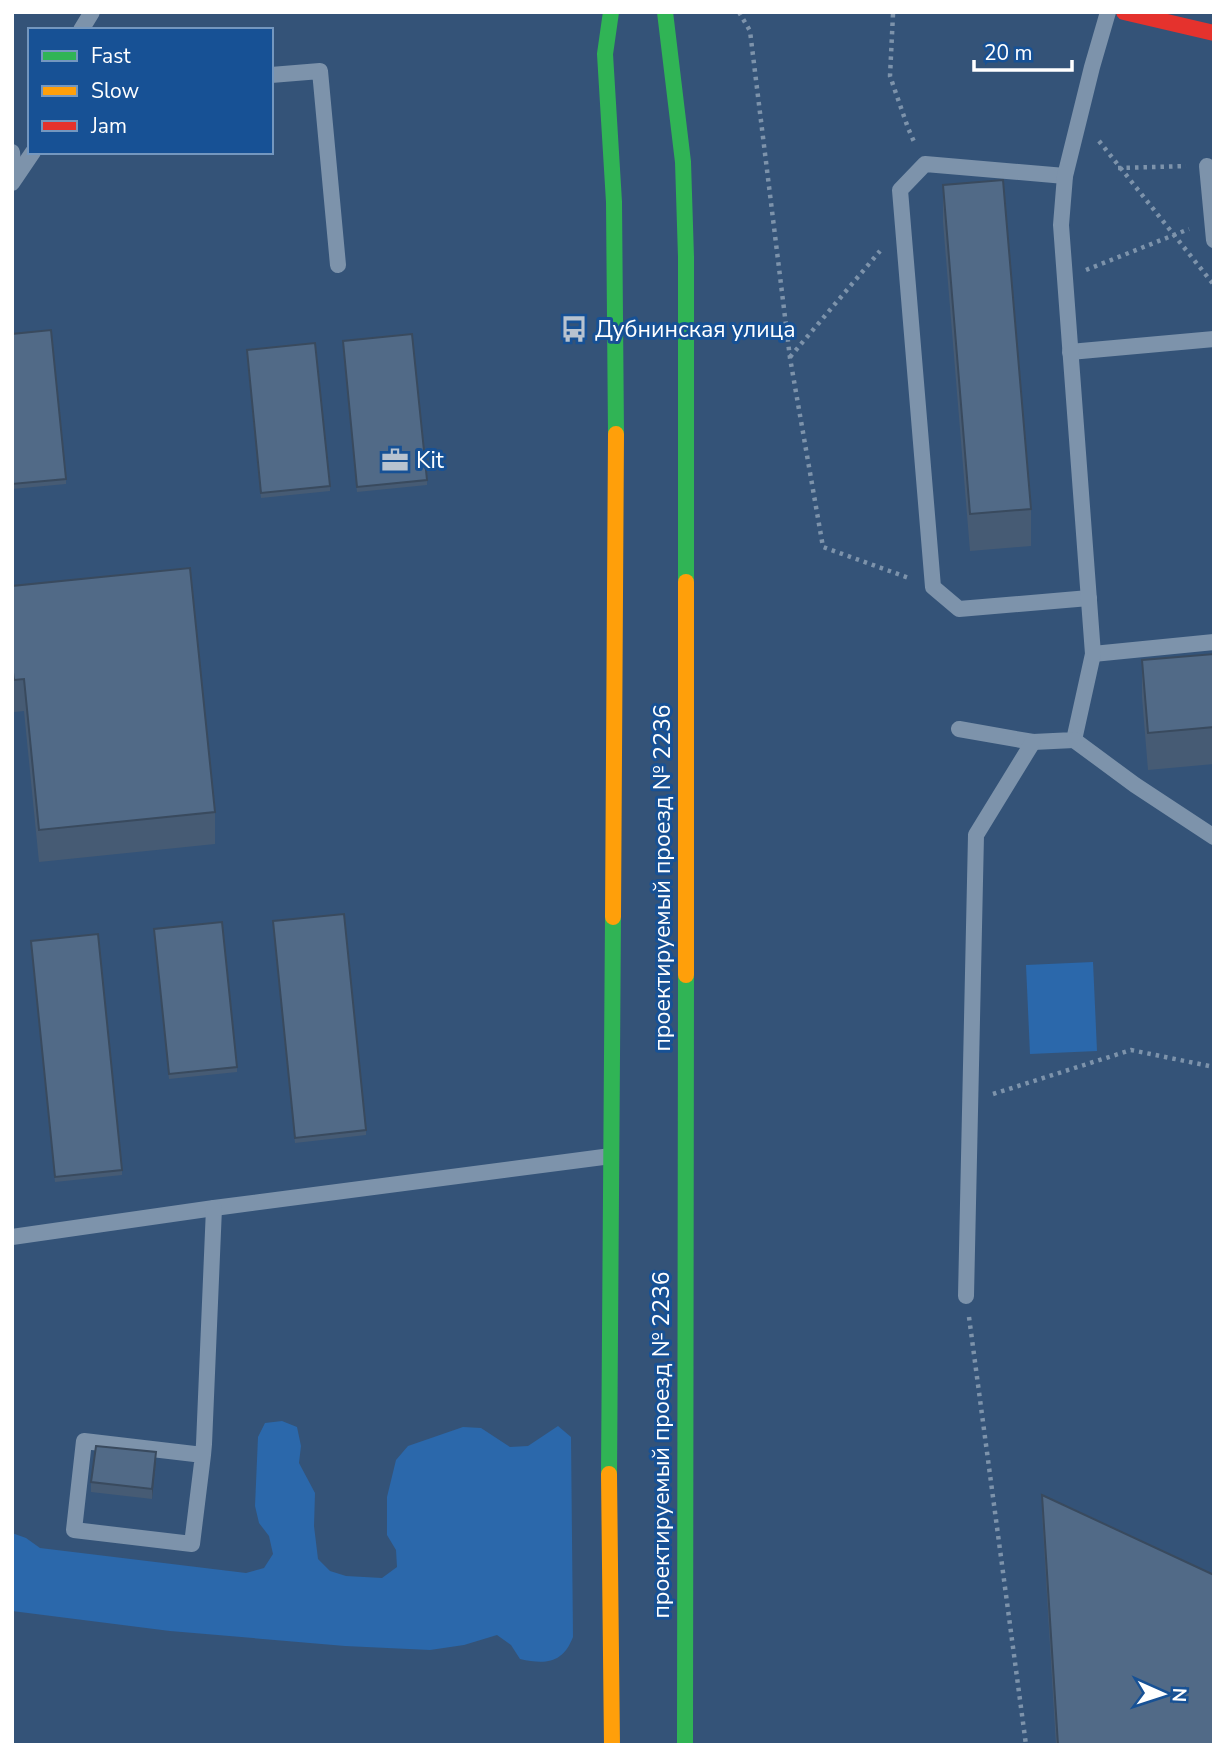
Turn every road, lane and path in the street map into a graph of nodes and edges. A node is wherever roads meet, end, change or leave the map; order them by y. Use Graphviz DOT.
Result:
graph roads {
  1 [pos="92,12"];
  2 [pos="594,12"];
  3 [pos="611,12"];
  4 [pos="665,12"];
  5 [pos="739,12"];
  6 [pos="1108,12"];
  7 [pos="1124,12"];
  8 [pos="893,14"];
  9 [pos="82,28"];
  10 [pos="1214,33"];
  11 [pos="683,36"];
  12 [pos="605,54"];
  13 [pos="273,75"];
  14 [pos="674,77"];
  15 [pos="1080,115"];
  16 [pos="12,152"];
  17 [pos="32,154"];
  18 [pos="925,164"];
  19 [pos="1207,166"];
  20 [pos="1118,168"];
  21 [pos="1065,176"];
  22 [pos="13,180"];
  23 [pos="1212,219"];
  24 [pos="903,224"];
  25 [pos="1174,236"];
  26 [pos="1214,240"];
  27 [pos="338,265"];
  28 [pos="1065,278"];
  29 [pos="1214,285"];
  30 [pos="1214,339"];
  31 [pos="1070,352"];
  32 [pos="790,358"];
  33 [pos="933,587"];
  34 [pos="1089,598"];
  35 [pos="1214,642"];
  36 [pos="1093,654"];
  37 [pos="959,729"];
  38 [pos="1074,740"];
  39 [pos="1033,742"];
  40 [pos="1214,837"];
  41 [pos="1214,1067"];
  42 [pos="972,1101"];
  43 [pos="611,1156"];
  44 [pos="214,1208"];
  45 [pos="12,1237"];
  46 [pos="966,1296"];
  47 [pos="203,1455"];
  48 [pos="612,1745"];
  49 [pos="685,1745"];
  50 [pos="1026,1745"];
  1 -- 9 [label="lane"];
  2 -- 12 [label="main road"];
  3 -- 12 [label="main road, проектируемый проезд № 2236"];
  4 -- 14 [label="main road, проектируемый проезд № 2236"];
  5 -- 32 [label="path"];
  6 -- 15 [label="lane"];
  7 -- 10 [label="main road"];
  8 -- 18 [label="path"];
  11 -- 14 [label="main road"];
  12 -- 43 [label="main road, проектируемый проезд № 2236"];
  13 -- 27 [label="lane"];
  14 -- 49 [label="main road, проектируемый проезд № 2236"];
  15 -- 20 [label="path"];
  15 -- 21 [label="lane"];
  16 -- 22 [label="lane"];
  17 -- 22 [label="lane"];
  18 -- 21 [label="lane"];
  18 -- 24 [label="lane"];
  19 -- 20 [label="path"];
  19 -- 23 [label="lane"];
  20 -- 25 [label="path"];
  21 -- 28 [label="lane"];
  23 -- 25 [label="path"];
  23 -- 26 [label="lane"];
  24 -- 32 [label="path"];
  24 -- 33 [label="lane"];
  25 -- 28 [label="path"];
  25 -- 29 [label="path"];
  28 -- 31 [label="lane"];
  30 -- 31 [label="lane"];
  31 -- 34 [label="lane"];
  32 -- 33 [label="path"];
  33 -- 34 [label="lane"];
  34 -- 36 [label="lane"];
  35 -- 36 [label="lane"];
  36 -- 38 [label="lane"];
  37 -- 39 [label="lane"];
  38 -- 39 [label="lane"];
  38 -- 40 [label="lane"];
  39 -- 42 [label="lane"];
  41 -- 42 [label="path"];
  42 -- 46 [label="lane"];
  43 -- 44 [label="lane"];
  43 -- 48 [label="main road, проектируемый проезд № 2236"];
  44 -- 45 [label="lane"];
  44 -- 47 [label="lane"];
  46 -- 50 [label="path"];
  47 -- 47 [label="lane"];
}
